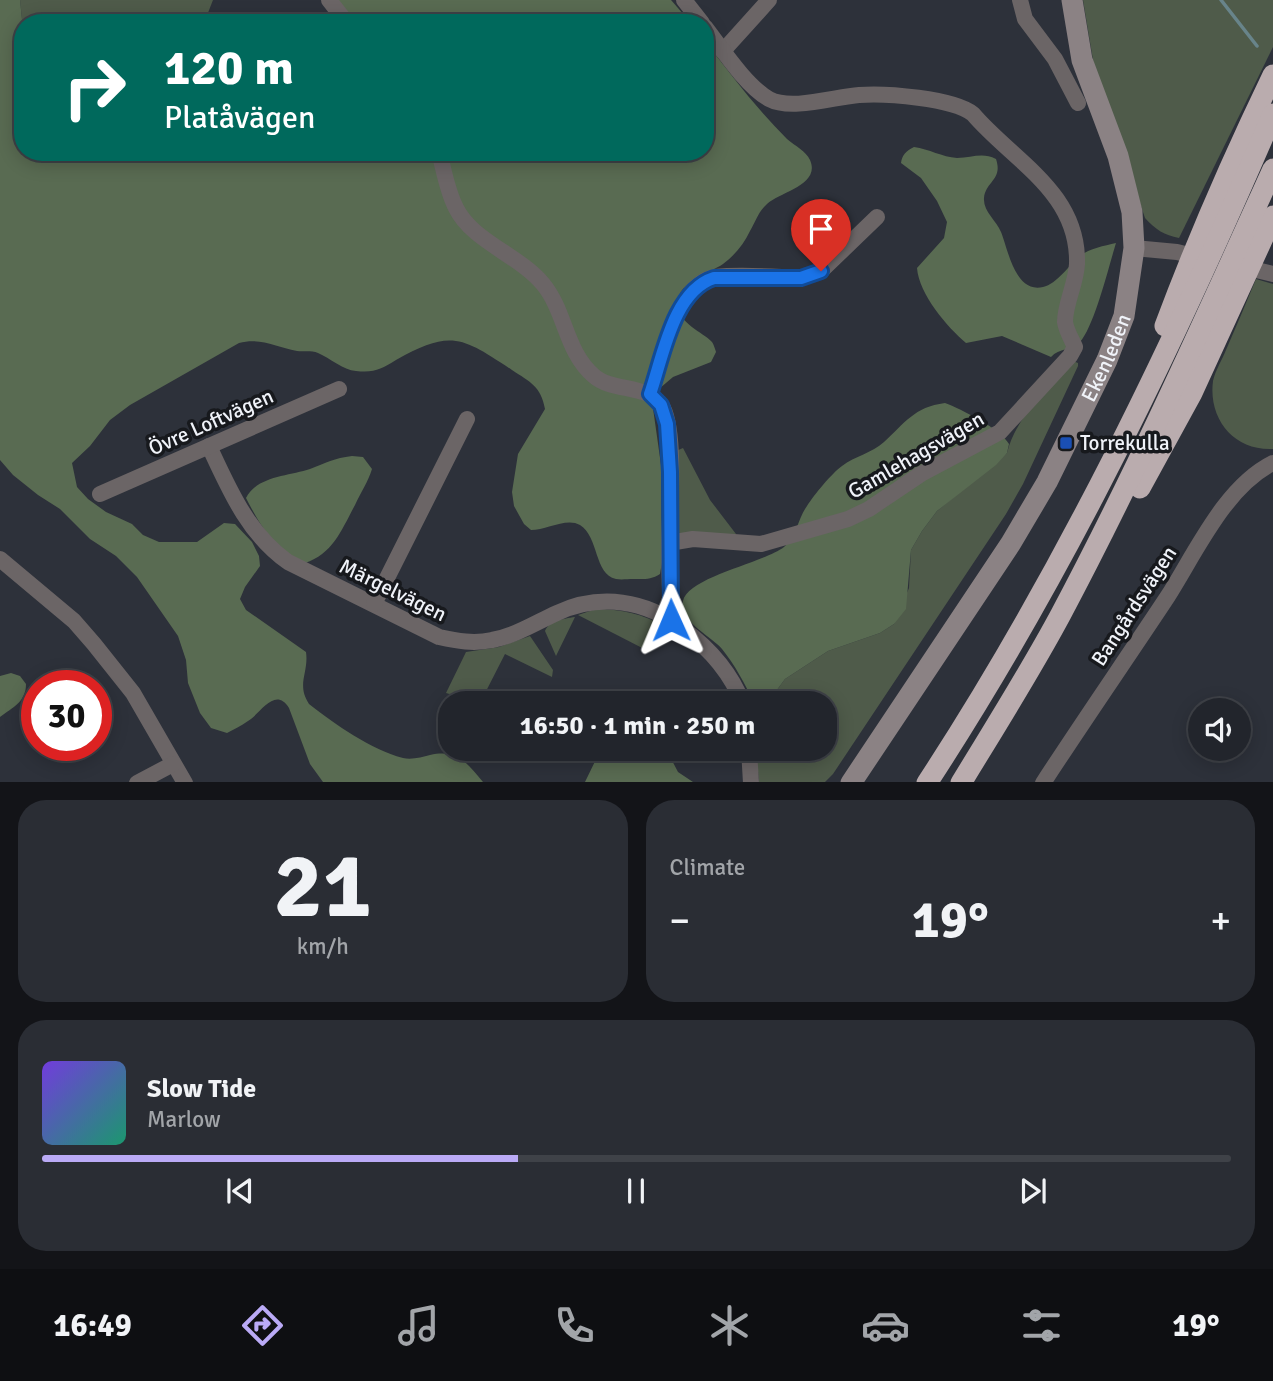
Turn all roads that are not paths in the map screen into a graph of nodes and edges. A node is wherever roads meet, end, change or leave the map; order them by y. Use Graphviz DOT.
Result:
graph roads {
  1 [pos="329,0"];
  2 [pos="684,0"];
  3 [pos="769,0"];
  4 [pos="1020,0"];
  5 [pos="1072,0"];
  6 [pos="340,14"];
  7 [pos="695,14"];
  8 [pos="714,39"];
  9 [pos="723,51"];
  10 [pos="1273,75"];
  11 [pos="1077,103"];
  12 [pos="1273,114"];
  13 [pos="442,161"];
  14 [pos="1273,169"];
  15 [pos="1273,216"];
  16 [pos="877,217"];
  17 [pos="1134,248"];
  18 [pos="1270,273"];
  19 [pos="339,389"];
  20 [pos="650,394"];
  21 [pos="467,419"];
  22 [pos="1125,433"];
  23 [pos="209,446"];
  24 [pos="1273,463"];
  25 [pos="100,494"];
  26 [pos="669,543"];
  27 [pos="1,561"];
  28 [pos="374,604"];
  29 [pos="1061,614"];
  30 [pos="671,620"];
  31 [pos="737,691"];
  32 [pos="749,761"];
  33 [pos="173,764"];
  34 [pos="137,782"];
  35 [pos="185,782"];
  36 [pos="751,782"];
  37 [pos="850,782"];
  38 [pos="927,782"];
  39 [pos="961,782"];
  40 [pos="1043,782"];
  1 -- 6 [label="street"];
  2 -- 7 [label="street"];
  3 -- 9 [label="street"];
  4 -- 11 [label="street"];
  5 -- 17 [label="street, Ekenleden"];
  8 -- 9 [label="street, Gamlehagsvägen"];
  9 -- 26 [label="street, Gamlehagsvägen"];
  10 -- 22 [label="highway"];
  12 -- 22 [label="highway"];
  13 -- 20 [label="street"];
  14 -- 29 [label="highway"];
  15 -- 29 [label="highway"];
  16 -- 20 [label="street"];
  17 -- 18 [label="street"];
  17 -- 37 [label="street, Ekenleden"];
  19 -- 23 [label="street, Övre Loftvägen"];
  20 -- 26 [label="street"];
  21 -- 28 [label="street"];
  22 -- 38 [label="highway"];
  23 -- 25 [label="street, Övre Loftvägen"];
  23 -- 28 [label="street, Märgelvägen"];
  24 -- 40 [label="street, Bangårdsvägen"];
  26 -- 30 [label="street"];
  27 -- 33 [label="street"];
  28 -- 30 [label="street, Märgelvägen"];
  29 -- 39 [label="highway"];
  30 -- 31 [label="street, Märgelvägen"];
  32 -- 36 [label="street"];
  33 -- 34 [label="street"];
  33 -- 35 [label="street"];
}
